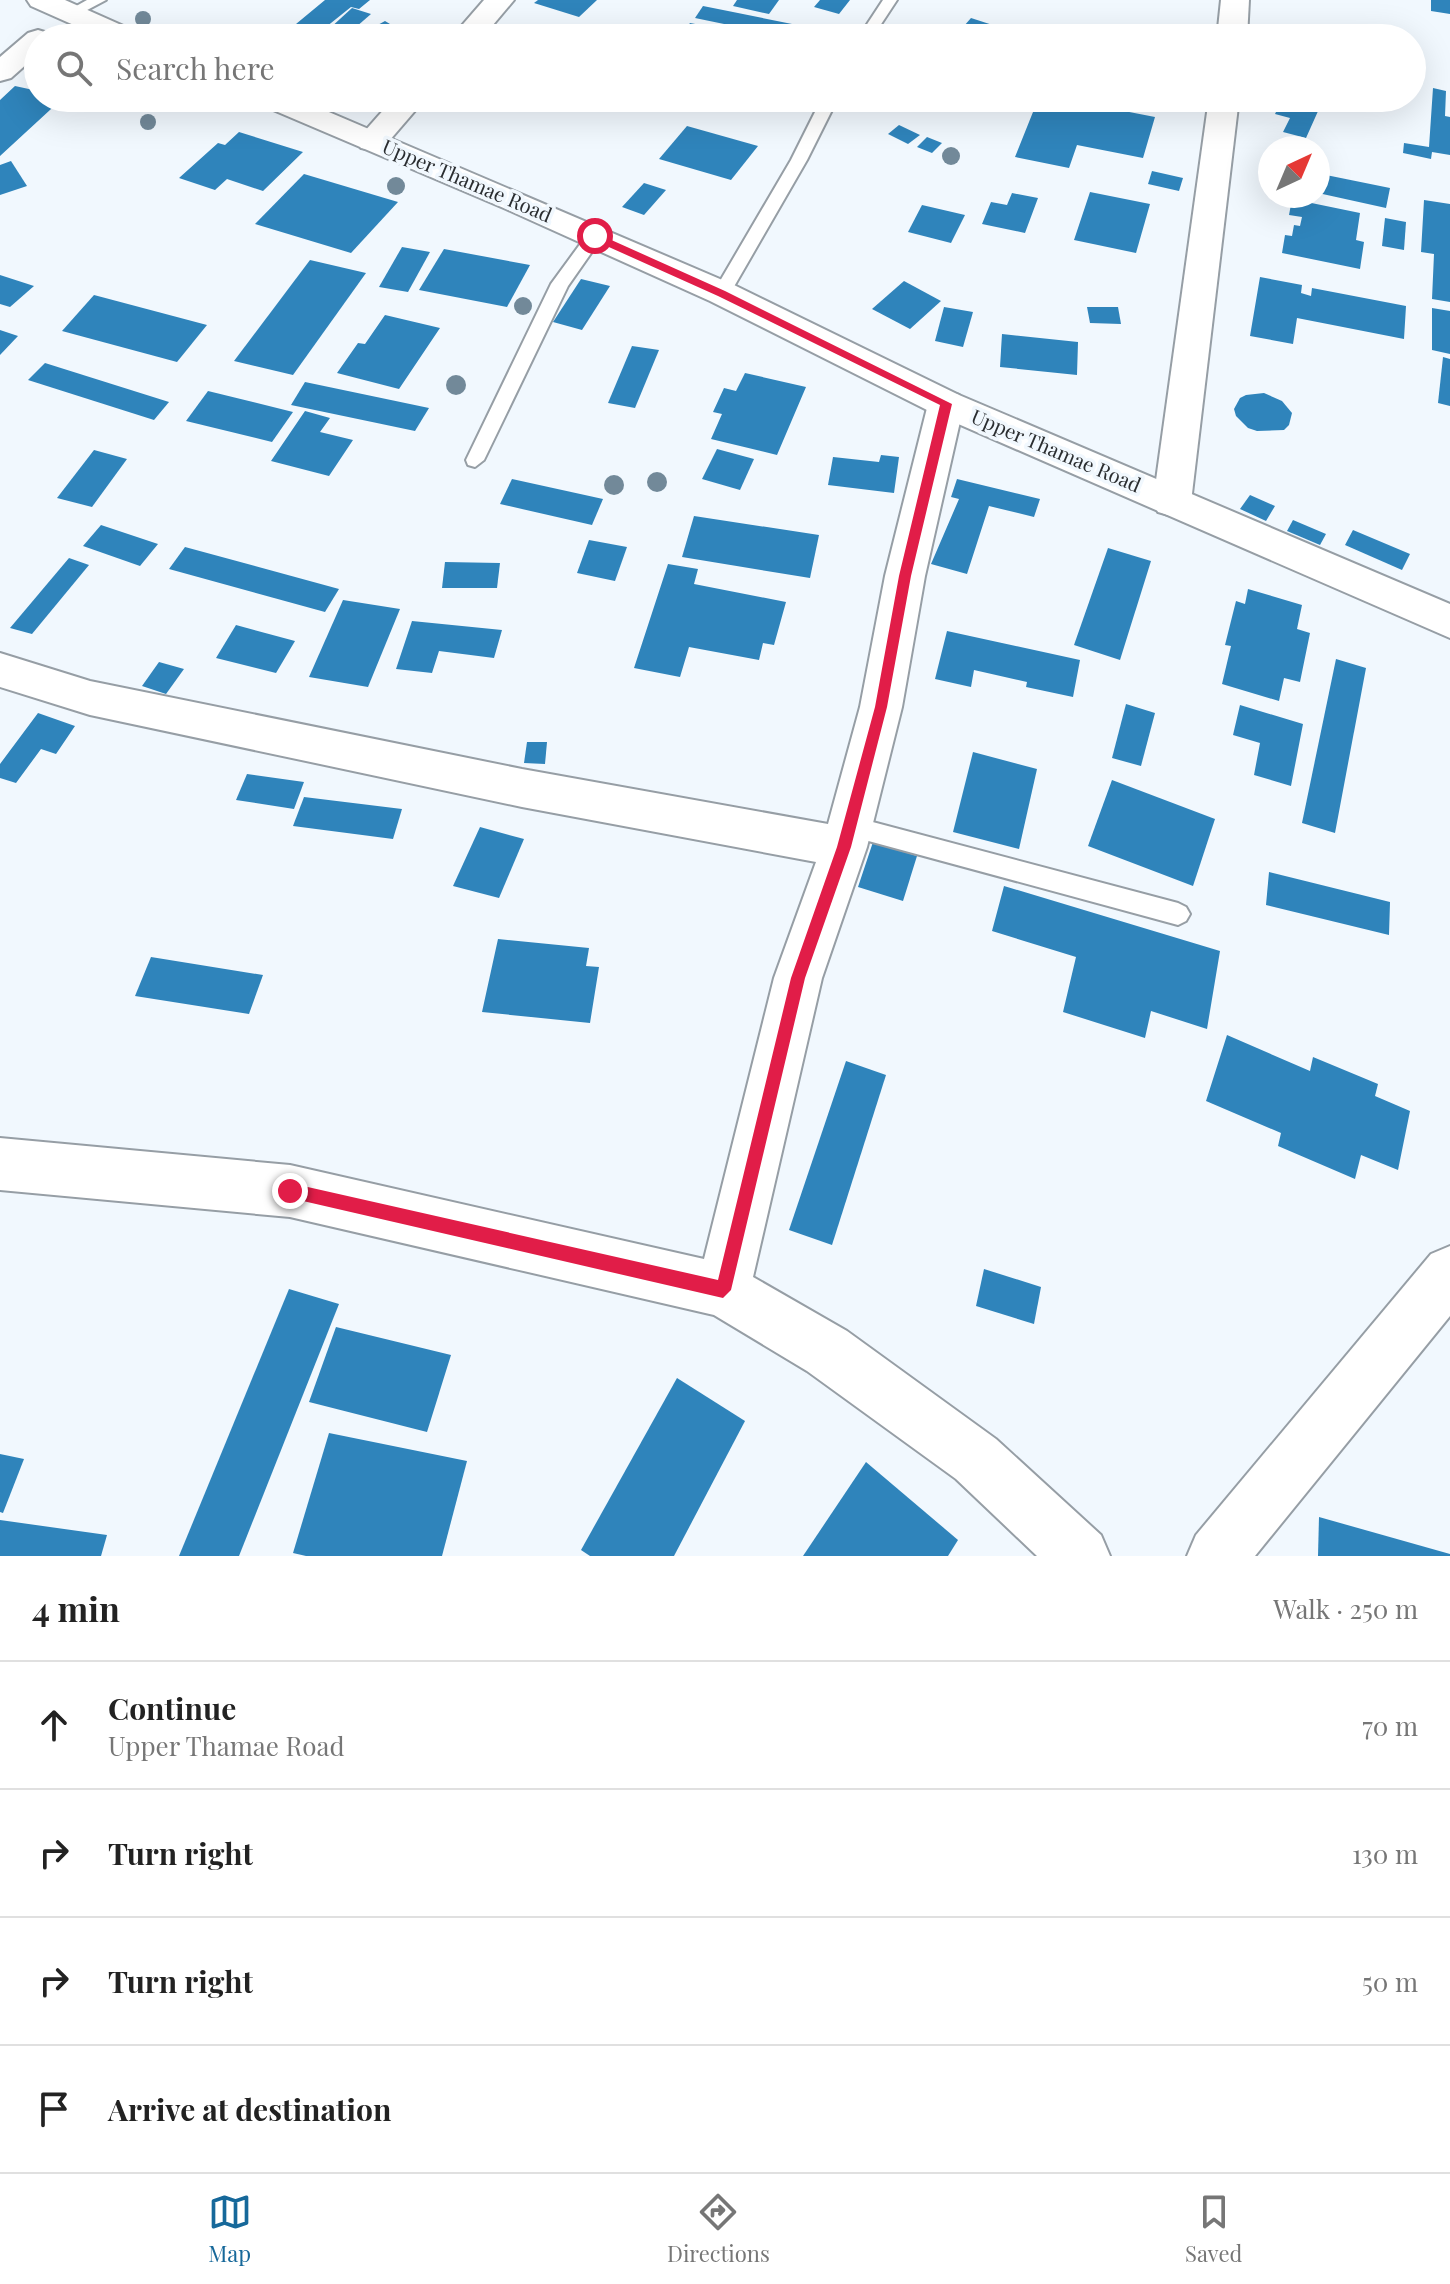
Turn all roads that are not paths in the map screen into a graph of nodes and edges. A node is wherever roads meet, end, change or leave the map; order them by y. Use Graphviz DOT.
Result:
graph roads {
  1 [pos="41,0"];
  2 [pos="99,0"];
  3 [pos="500,0"];
  4 [pos="890,0"];
  5 [pos="1235,0"];
  6 [pos="69,14"];
  7 [pos="57,24"];
  8 [pos="93,24"];
  9 [pos="479,24"];
  10 [pos="874,24"];
  11 [pos="1233,24"];
  12 [pos="24,52"];
  13 [pos="0,72"];
  14 [pos="303,112"];
  15 [pos="398,112"];
  16 [pos="823,112"];
  17 [pos="1222,112"];
  18 [pos="372,141"];
  19 [pos="595,236"];
  20 [pos="722,293"];
  21 [pos="946,404"];
  22 [pos="475,460"];
  23 [pos="1172,502"];
  24 [pos="1450,622"];
  25 [pos="0,670"];
  26 [pos="847,837"];
  27 [pos="1178,914"];
  28 [pos="0,1164"];
  29 [pos="1450,1273"];
  30 [pos="723,1290"];
  31 [pos="1080,1556"];
  32 [pos="1217,1556"];
  1 -- 6 [label="street"];
  2 -- 6 [label="lane"];
  3 -- 9 [label="street"];
  4 -- 10 [label="lane"];
  5 -- 11 [label="street"];
  6 -- 7 [label="street"];
  6 -- 8 [label="street"];
  12 -- 13 [label="street"];
  14 -- 18 [label="street, Upper Thamae Road"];
  15 -- 18 [label="street"];
  16 -- 20 [label="lane"];
  17 -- 23 [label="street"];
  18 -- 19 [label="street, Upper Thamae Road"];
  19 -- 20 [label="street, Upper Thamae Road"];
  19 -- 22 [label="lane"];
  20 -- 21 [label="street, Upper Thamae Road"];
  21 -- 23 [label="street, Upper Thamae Road"];
  21 -- 26 [label="street"];
  23 -- 24 [label="street, Upper Thamae Road"];
  25 -- 26 [label="street"];
  26 -- 27 [label="lane"];
  26 -- 30 [label="street"];
  28 -- 30 [label="street"];
  29 -- 32 [label="street"];
  30 -- 31 [label="street"];
}
